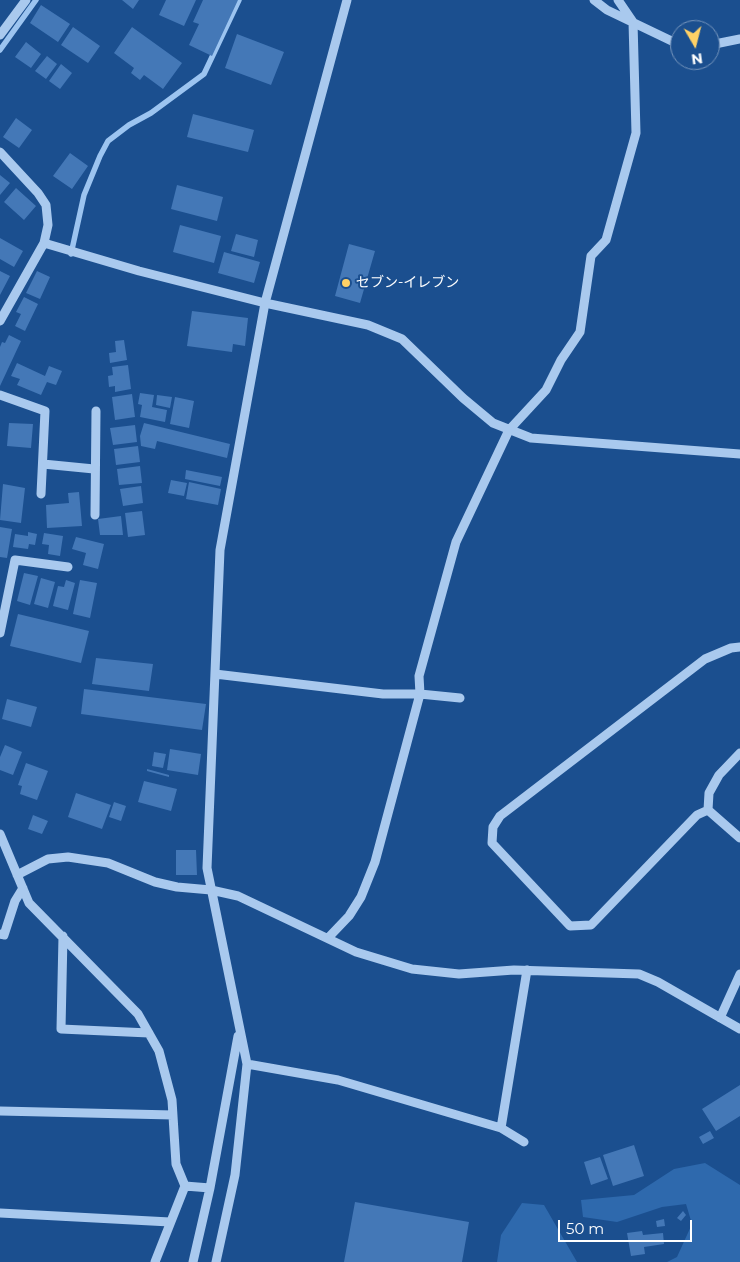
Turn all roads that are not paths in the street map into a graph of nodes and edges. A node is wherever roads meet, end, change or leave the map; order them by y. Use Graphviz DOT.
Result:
graph roads {
  1 [pos="26,0"];
  2 [pos="347,0"];
  3 [pos="594,0"];
  4 [pos="618,0"];
  5 [pos="633,22"];
  6 [pos="0,35"];
  7 [pos="740,39"];
  8 [pos="670,40"];
  9 [pos="720,43"];
  10 [pos="0,152"];
  11 [pos="44,243"];
  12 [pos="265,303"];
  13 [pos="0,321"];
  14 [pos="0,395"];
  15 [pos="96,411"];
  16 [pos="509,430"];
  17 [pos="740,454"];
  18 [pos="43,464"];
  19 [pos="94,469"];
  20 [pos="41,494"];
  21 [pos="95,515"];
  22 [pos="68,568"];
  23 [pos="0,633"];
  24 [pos="740,647"];
  25 [pos="215,674"];
  26 [pos="420,694"];
  27 [pos="460,698"];
  28 [pos="740,753"];
  29 [pos="708,810"];
  30 [pos="0,834"];
  31 [pos="740,838"];
  32 [pos="17,875"];
  33 [pos="23,888"];
  34 [pos="211,890"];
  35 [pos="0,934"];
  36 [pos="63,936"];
  37 [pos="328,938"];
  38 [pos="527,970"];
  39 [pos="740,974"];
  40 [pos="720,1018"];
  41 [pos="740,1029"];
  42 [pos="239,1031"];
  43 [pos="149,1033"];
  44 [pos="247,1064"];
  45 [pos="0,1111"];
  46 [pos="173,1115"];
  47 [pos="501,1128"];
  48 [pos="524,1142"];
  49 [pos="185,1186"];
  50 [pos="210,1188"];
  51 [pos="0,1213"];
  52 [pos="170,1222"];
  53 [pos="155,1262"];
  54 [pos="193,1262"];
  55 [pos="216,1262"];
  1 -- 6 [label="street"];
  2 -- 12 [label="street"];
  3 -- 5 [label="street"];
  4 -- 5 [label="street"];
  5 -- 8 [label="street"];
  5 -- 16 [label="street"];
  7 -- 9 [label="street"];
  10 -- 11 [label="street"];
  11 -- 12 [label="street"];
  11 -- 13 [label="street"];
  12 -- 16 [label="street"];
  12 -- 25 [label="street"];
  14 -- 18 [label="street"];
  15 -- 19 [label="street"];
  16 -- 17 [label="street"];
  16 -- 26 [label="street"];
  18 -- 19 [label="street"];
  18 -- 20 [label="street"];
  19 -- 21 [label="street"];
  22 -- 23 [label="street"];
  24 -- 29 [label="street"];
  25 -- 26 [label="street"];
  25 -- 34 [label="street"];
  26 -- 27 [label="street"];
  26 -- 37 [label="street"];
  28 -- 29 [label="street"];
  29 -- 31 [label="street"];
  30 -- 32 [label="street"];
  32 -- 33 [label="street"];
  32 -- 34 [label="street"];
  33 -- 35 [label="street"];
  33 -- 36 [label="street"];
  34 -- 37 [label="street"];
  34 -- 42 [label="street"];
  36 -- 43 [label="street"];
  36 -- 43 [label="street"];
  37 -- 38 [label="street"];
  38 -- 40 [label="street"];
  38 -- 47 [label="street"];
  39 -- 40 [label="street"];
  40 -- 41 [label="street"];
  42 -- 44 [label="street"];
  42 -- 50 [label="street"];
  43 -- 46 [label="street"];
  44 -- 47 [label="street"];
  44 -- 55 [label="street"];
  45 -- 46 [label="street"];
  46 -- 49 [label="street"];
  47 -- 48 [label="street"];
  49 -- 50 [label="street"];
  49 -- 52 [label="street"];
  50 -- 54 [label="street"];
  51 -- 52 [label="street"];
  52 -- 53 [label="street"];
}
